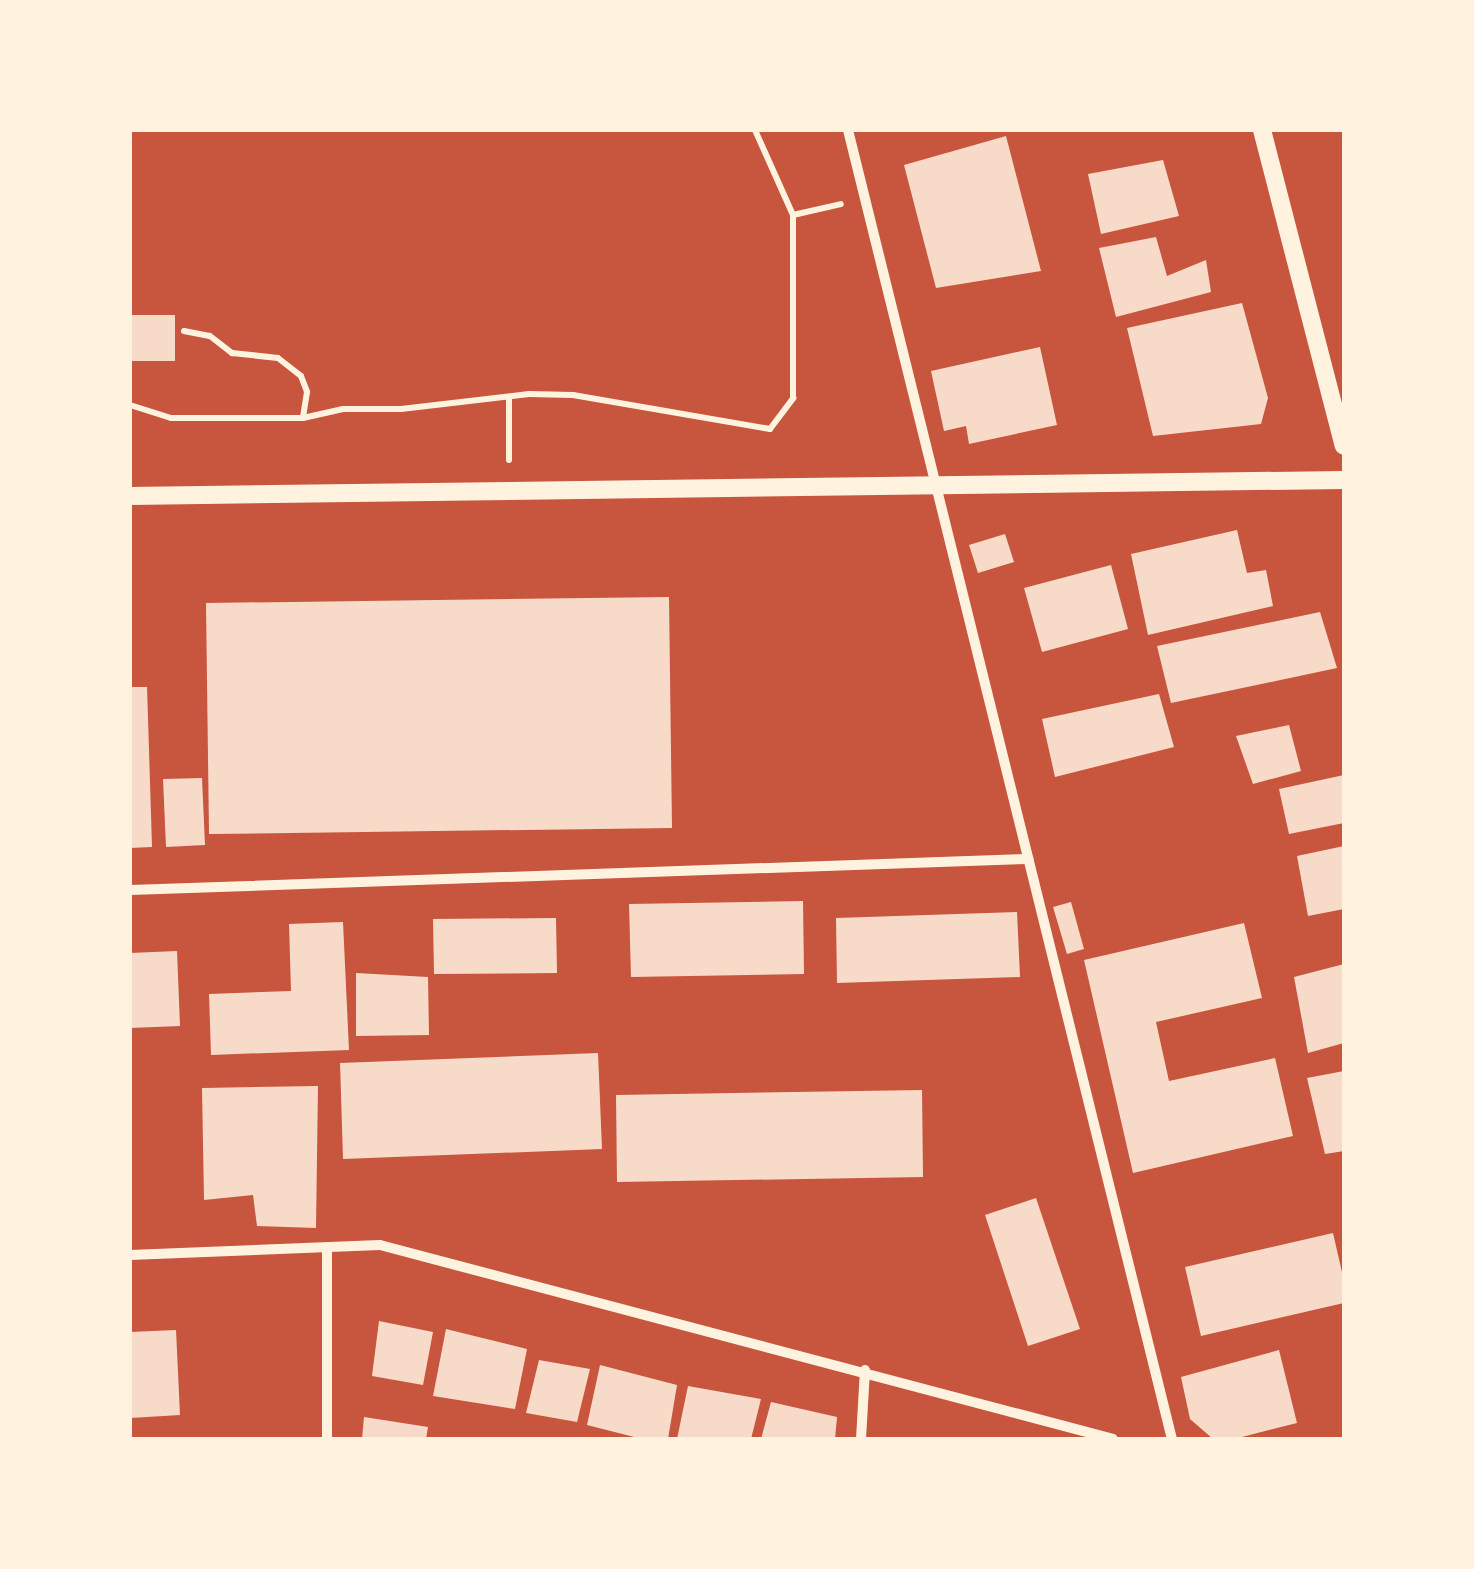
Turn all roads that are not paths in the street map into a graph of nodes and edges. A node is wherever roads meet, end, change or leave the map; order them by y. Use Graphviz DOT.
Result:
graph roads {
  1 [pos="848,130"];
  2 [pos="1262,130"];
  3 [pos="1344,446"];
  4 [pos="1344,480"];
  5 [pos="935,485"];
  6 [pos="130,496"];
  7 [pos="1028,860"];
  8 [pos="130,890"];
  9 [pos="326,1247"];
  10 [pos="130,1255"];
  11 [pos="865,1370"];
  12 [pos="326,1439"];
  13 [pos="861,1439"];
  14 [pos="1114,1439"];
  15 [pos="1172,1439"];
  1 -- 5 [label="street"];
  2 -- 3 [label="street"];
  4 -- 5 [label="street"];
  5 -- 6 [label="street"];
  5 -- 7 [label="street"];
  7 -- 8 [label="street"];
  7 -- 15 [label="street"];
  9 -- 10 [label="street"];
  9 -- 11 [label="street"];
  9 -- 12 [label="street"];
  11 -- 13 [label="street"];
  11 -- 14 [label="street"];
}
